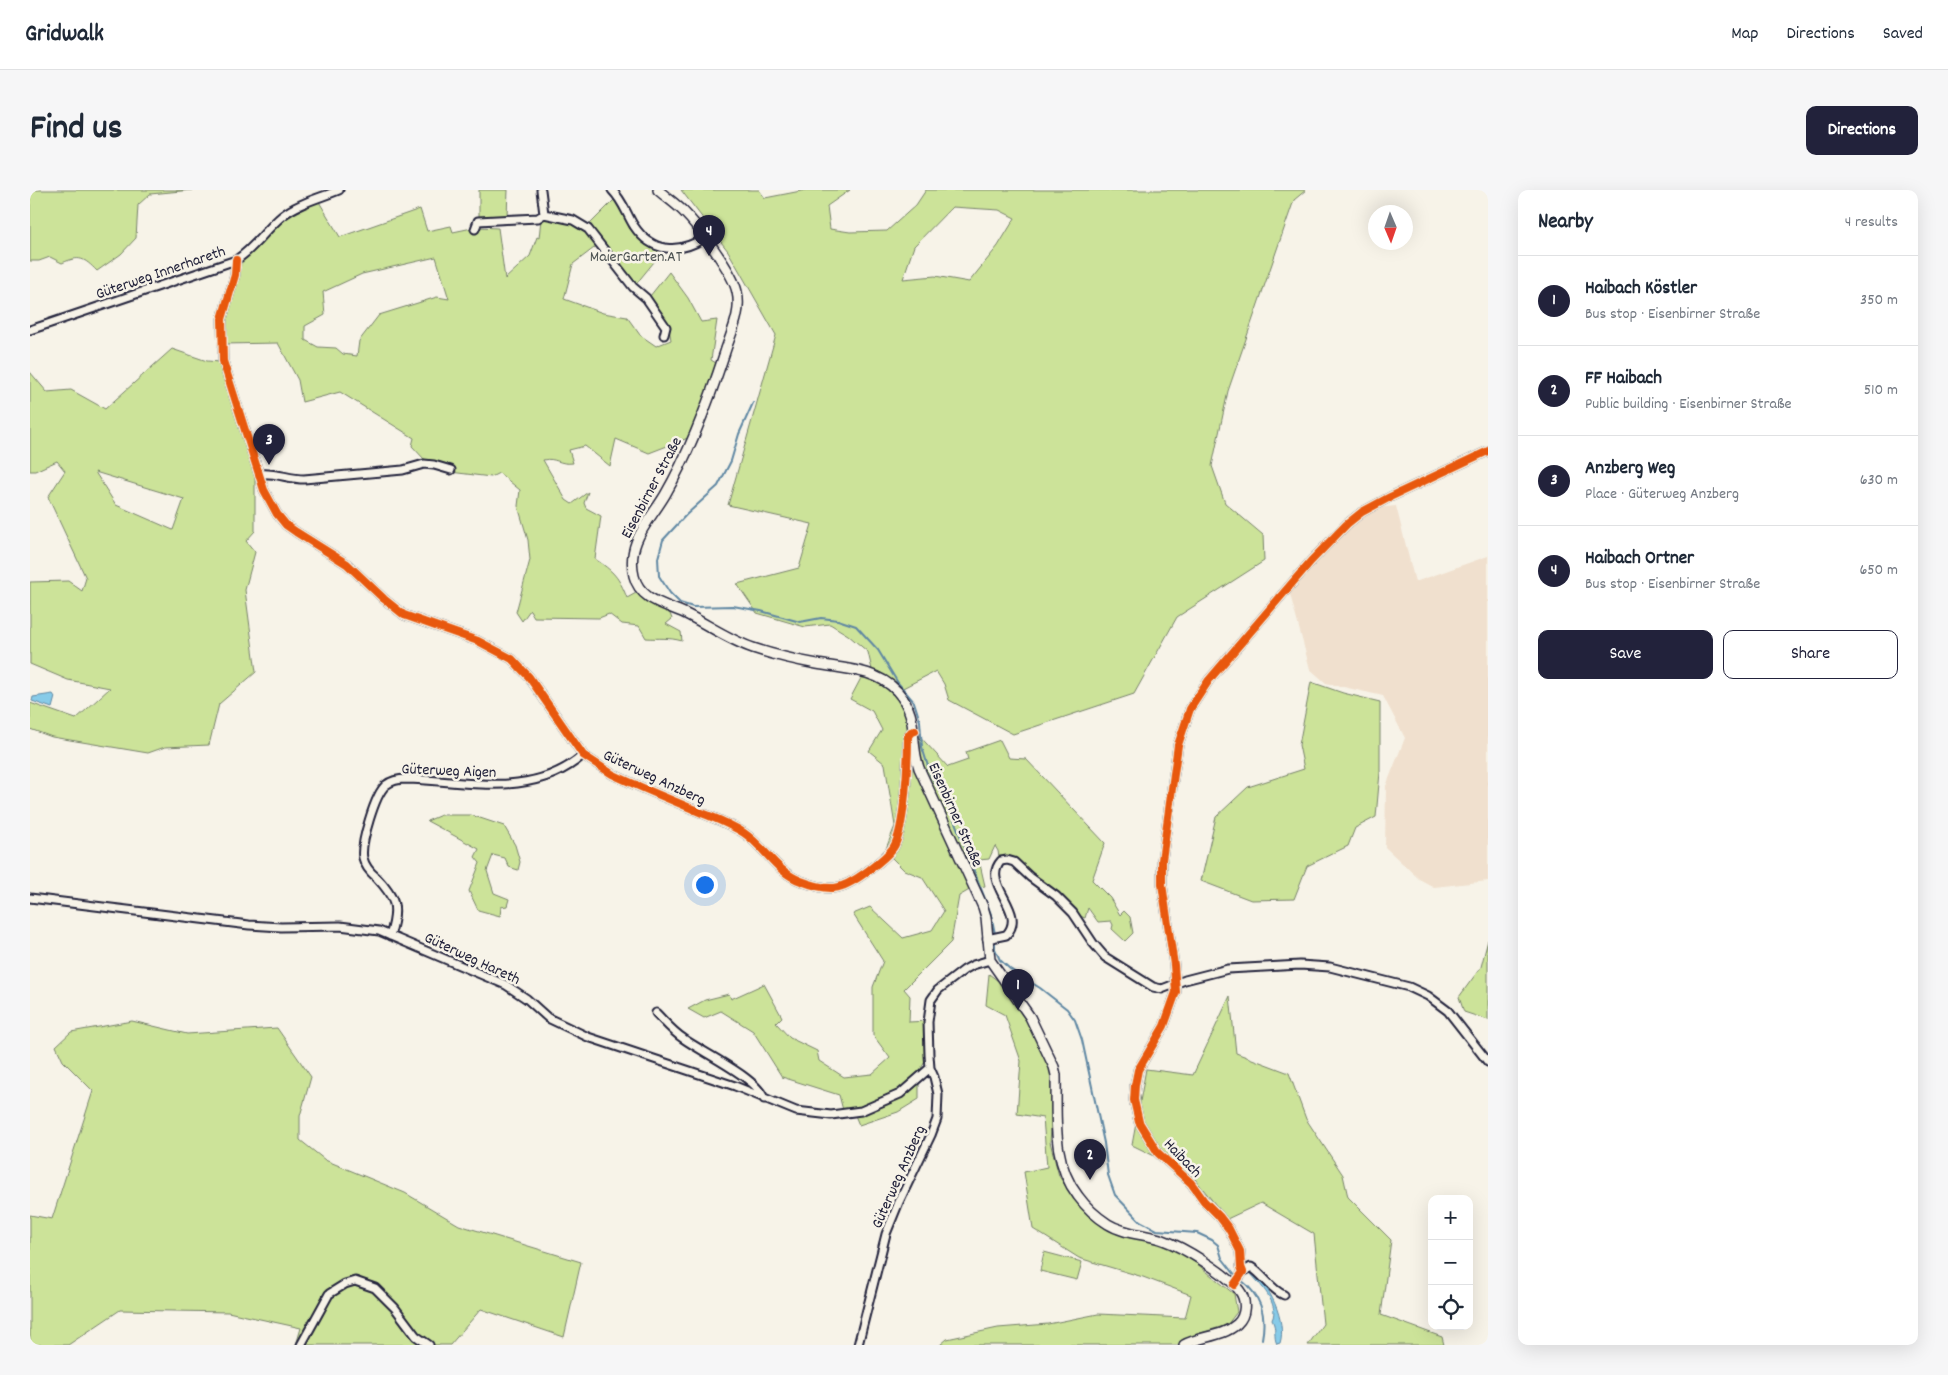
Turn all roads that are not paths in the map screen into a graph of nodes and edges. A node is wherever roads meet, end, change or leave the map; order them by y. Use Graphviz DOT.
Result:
graph roads {
  1 [pos="339,190"];
  2 [pos="541,190"];
  3 [pos="612,190"];
  4 [pos="658,190"];
  5 [pos="544,214"];
  6 [pos="475,229"];
  7 [pos="704,238"];
  8 [pos="236,260"];
  9 [pos="30,330"];
  10 [pos="664,335"];
  11 [pos="1488,451"];
  12 [pos="452,470"];
  13 [pos="260,474"];
  14 [pos="915,731"];
  15 [pos="583,755"];
  16 [pos="30,898"];
  17 [pos="390,936"];
  18 [pos="992,939"];
  19 [pos="990,960"];
  20 [pos="1176,983"];
  21 [pos="656,1013"];
  22 [pos="1488,1062"];
  23 [pos="930,1068"];
  24 [pos="764,1099"];
  25 [pos="1239,1278"];
  26 [pos="1284,1295"];
  27 [pos="301,1345"];
  28 [pos="429,1345"];
  29 [pos="858,1345"];
  30 [pos="1184,1345"];
  1 -- 8 [label="street, Güterweg Innerhareth"];
  2 -- 5 [label="street"];
  3 -- 7 [label="street"];
  4 -- 7 [label="main road, Eisenbirner Straße"];
  5 -- 6 [label="street"];
  5 -- 10 [label="street"];
  7 -- 14 [label="main road, Eisenbirner Straße"];
  8 -- 9 [label="street, Güterweg Innerhareth"];
  8 -- 13 [label="street, Güterweg Anzberg"];
  11 -- 20 [label="street, Haibach"];
  12 -- 13 [label="street"];
  13 -- 15 [label="street, Güterweg Anzberg"];
  14 -- 15 [label="street, Güterweg Anzberg"];
  14 -- 18 [label="main road, Eisenbirner Straße"];
  15 -- 17 [label="street, Güterweg Aigen"];
  16 -- 17 [label="street, Güterweg Hareth"];
  17 -- 24 [label="street, Güterweg Hareth"];
  18 -- 19 [label="main road, Eisenbirner Straße"];
  18 -- 20 [label="street"];
  19 -- 23 [label="street, Güterweg Anzberg"];
  19 -- 25 [label="main road, Eisenbirner Straße"];
  20 -- 22 [label="street"];
  20 -- 25 [label="street, Haibach"];
  21 -- 24 [label="street"];
  23 -- 24 [label="street, Güterweg Hareth"];
  23 -- 29 [label="street, Güterweg Anzberg"];
  25 -- 26 [label="street"];
  25 -- 30 [label="main road"];
  27 -- 28 [label="street"];
}
